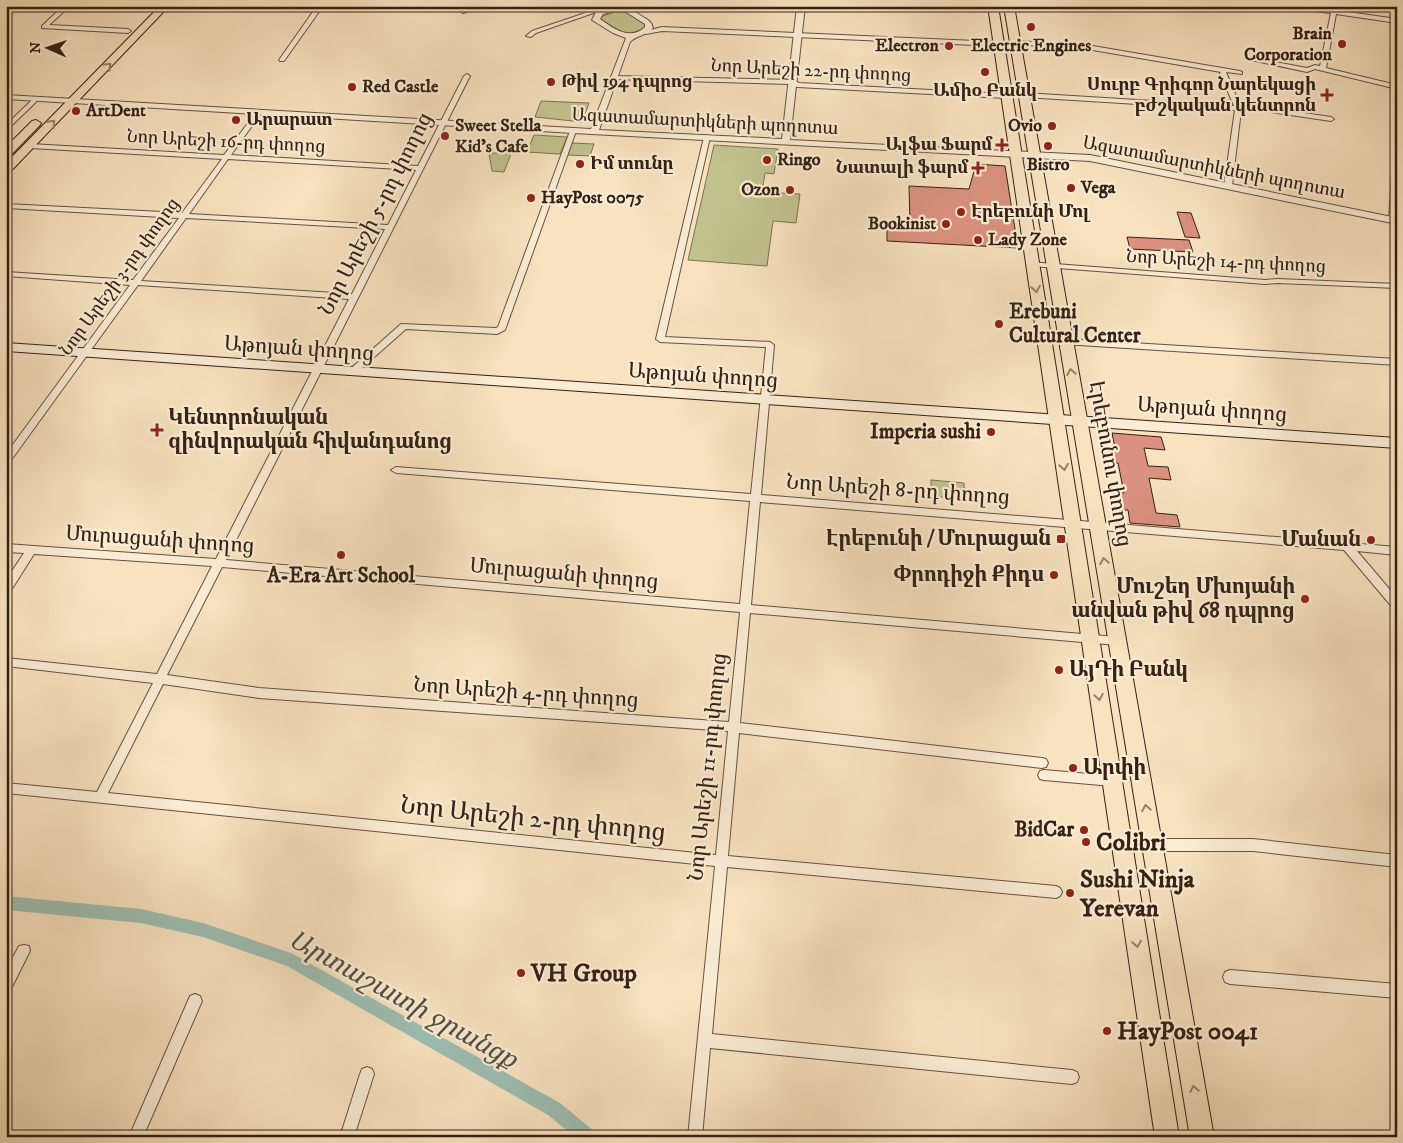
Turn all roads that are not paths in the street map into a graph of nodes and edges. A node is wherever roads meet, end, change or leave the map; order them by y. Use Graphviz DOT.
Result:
graph roads {
  1 [pos="66,6"];
  2 [pos="152,6"];
  3 [pos="165,6"];
  4 [pos="320,6"];
  5 [pos="481,6"];
  6 [pos="801,6"];
  7 [pos="993,6"];
  8 [pos="1009,6"];
  9 [pos="1181,6"];
  10 [pos="619,8"];
  11 [pos="598,9"];
  12 [pos="1334,10"];
  13 [pos="463,11"];
  14 [pos="1397,21"];
  15 [pos="648,28"];
  16 [pos="128,31"];
  17 [pos="798,34"];
  18 [pos="529,36"];
  19 [pos="628,39"];
  20 [pos="1015,43"];
  21 [pos="998,44"];
  22 [pos="1249,59"];
  23 [pos="282,60"];
  24 [pos="1323,69"];
  25 [pos="1223,73"];
  26 [pos="1240,73"];
  27 [pos="467,76"];
  28 [pos="614,78"];
  29 [pos="793,82"];
  30 [pos="1397,87"];
  31 [pos="1024,95"];
  32 [pos="1006,96"];
  33 [pos="6,97"];
  34 [pos="38,98"];
  35 [pos="60,100"];
  36 [pos="73,100"];
  37 [pos="1238,108"];
  38 [pos="259,112"];
  39 [pos="1331,119"];
  40 [pos="443,123"];
  41 [pos="6,129"];
  42 [pos="573,131"];
  43 [pos="594,132"];
  44 [pos="707,137"];
  45 [pos="1397,140"];
  46 [pos="786,142"];
  47 [pos="30,146"];
  48 [pos="6,154"];
  49 [pos="1016,154"];
  50 [pos="1034,155"];
  51 [pos="226,158"];
  52 [pos="420,168"];
  53 [pos="6,170"];
  54 [pos="1228,186"];
  55 [pos="6,206"];
  56 [pos="184,216"];
  57 [pos="1395,220"];
  58 [pos="390,227"];
  59 [pos="1032,264"];
  60 [pos="1053,266"];
  61 [pos="6,274"];
  62 [pos="135,283"];
  63 [pos="1397,286"];
  64 [pos="354,297"];
  65 [pos="1066,342"];
  66 [pos="6,347"];
  67 [pos="85,353"];
  68 [pos="1397,362"];
  69 [pos="317,371"];
  70 [pos="351,372"];
  71 [pos="765,401"];
  72 [pos="1056,419"];
  73 [pos="1080,420"];
  74 [pos="1397,443"];
  75 [pos="6,461"];
  76 [pos="396,470"];
  77 [pos="756,498"];
  78 [pos="1072,523"];
  79 [pos="1098,526"];
  80 [pos="6,548"];
  81 [pos="1348,548"];
  82 [pos="32,549"];
  83 [pos="1397,551"];
  84 [pos="220,563"];
  85 [pos="6,589"];
  86 [pos="1397,605"];
  87 [pos="745,607"];
  88 [pos="1090,639"];
  89 [pos="1117,641"];
  90 [pos="6,662"];
  91 [pos="160,679"];
  92 [pos="733,727"];
  93 [pos="1042,763"];
  94 [pos="1044,775"];
  95 [pos="1112,781"];
  96 [pos="6,788"];
  97 [pos="100,797"];
  98 [pos="1152,844"];
  99 [pos="720,861"];
  100 [pos="1397,861"];
  101 [pos="1056,892"];
  102 [pos="24,951"];
  103 [pos="1230,977"];
  104 [pos="6,984"];
  105 [pos="1397,991"];
  106 [pos="195,1001"];
  107 [pos="703,1040"];
  108 [pos="367,1074"];
  109 [pos="1072,1077"];
  110 [pos="136,1137"];
  111 [pos="347,1137"];
  112 [pos="695,1137"];
  113 [pos="1167,1137"];
  114 [pos="1202,1137"];
  1 -- 16 [label="street"];
  2 -- 16 [label="main road"];
  36 -- 3 [label="main road, one-way"];
  4 -- 23 [label="street"];
  5 -- 13 [label="street"];
  6 -- 17 [label="street"];
  7 -- 21 [label="main road"];
  8 -- 20 [label="main road, Էրեբունու փողոց"];
  9 -- 12 [label="street"];
  10 -- 11 [label="street"];
  10 -- 15 [label="street"];
  11 -- 18 [label="street"];
  11 -- 19 [label="street"];
  12 -- 14 [label="street"];
  12 -- 24 [label="street"];
  15 -- 17 [label="street"];
  15 -- 19 [label="street"];
  16 -- 35 [label="main road"];
  17 -- 21 [label="street"];
  17 -- 29 [label="street"];
  19 -- 28 [label="street"];
  20 -- 26 [label="street"];
  20 -- 31 [label="main road, Էրեբունու փողոց"];
  21 -- 32 [label="main road"];
  22 -- 24 [label="street"];
  24 -- 30 [label="street"];
  25 -- 37 [label="street"];
  27 -- 40 [label="street, Նոր Արեշի 5-րդ փողոց"];
  28 -- 29 [label="street, Նոր Արեշի 22-րդ փողոց"];
  28 -- 43 [label="street"];
  29 -- 32 [label="street, Նոր Արեշի 22-րդ փողոց"];
  29 -- 46 [label="street"];
  31 -- 37 [label="street"];
  31 -- 50 [label="main road, Էրեբունու փողոց"];
  32 -- 49 [label="main road"];
  33 -- 34 [label="street, Ազատամարտիկների պողոտա"];
  34 -- 35 [label="street, Ազատամարտիկների պողոտա"];
  34 -- 41 [label="street"];
  35 -- 36 [label="street, Ազատամարտիկների պողոտա"];
  35 -- 48 [label="main road"];
  36 -- 38 [label="street, Ազատամարտիկների պողոտա"];
  47 -- 36 [label="main road, one-way"];
  37 -- 39 [label="street"];
  37 -- 54 [label="street"];
  38 -- 40 [label="street, Ազատամարտիկների պողոտա"];
  38 -- 51 [label="street, Նոր Արեշի 3-րդ փողոց"];
  40 -- 42 [label="street, Ազատամարտիկների պողոտա"];
  40 -- 52 [label="street, Նոր Արեշի 5-րդ փողոց"];
  42 -- 43 [label="street, Ազատամարտիկների պողոտա"];
  42 -- 70 [label="street"];
  43 -- 44 [label="street, Ազատամարտիկների պողոտա"];
  44 -- 46 [label="street, Ազատամարտիկների պողոտա"];
  44 -- 71 [label="street, Նոր Արեշի 11-րդ փողոց"];
  45 -- 57 [label="street"];
  46 -- 49 [label="street, Ազատամարտիկների պողոտա"];
  47 -- 51 [label="street, Նոր Արեշի 16-րդ փողոց"];
  47 -- 53 [label="main road"];
  49 -- 50 [label="street, Ազատամարտիկների պողոտա"];
  49 -- 59 [label="main road"];
  50 -- 54 [label="street, Ազատամարտիկների պողոտա"];
  50 -- 60 [label="main road, Էրեբունու փողոց"];
  51 -- 52 [label="street, Նոր Արեշի 16-րդ փողոց"];
  51 -- 56 [label="street, Նոր Արեշի 3-րդ փողոց"];
  52 -- 58 [label="street, Նոր Արեշի 5-րդ փողոց"];
  54 -- 57 [label="street, Ազատամարտիկների պողոտա"];
  55 -- 56 [label="street"];
  56 -- 58 [label="street"];
  56 -- 62 [label="street, Նոր Արեշի 3-րդ փողոց"];
  58 -- 64 [label="street, Նոր Արեշի 5-րդ փողոց"];
  59 -- 60 [label="street, Նոր Արեշի 14-րդ փողոց"];
  59 -- 72 [label="main road, one-way"];
  60 -- 63 [label="street, Նոր Արեշի 14-րդ փողոց"];
  60 -- 65 [label="main road, Էրեբունու փողոց"];
  61 -- 62 [label="street"];
  62 -- 64 [label="street"];
  62 -- 67 [label="street, Նոր Արեշի 3-րդ փողոց"];
  64 -- 69 [label="street, Նոր Արեշի 5-րդ փողոց"];
  65 -- 68 [label="street"];
  73 -- 65 [label="main road, Էրեբունու փողոց, one-way"];
  66 -- 67 [label="main road, Աթոյան փողոց"];
  67 -- 69 [label="main road, Աթոյան փողոց"];
  67 -- 75 [label="street, Նոր Արեշի 3-րդ փողոց"];
  69 -- 70 [label="main road, Աթոյան փողոց"];
  69 -- 84 [label="street, Նոր Արեշի 5-րդ փողոց"];
  70 -- 71 [label="main road, Աթոյան փողոց"];
  71 -- 72 [label="main road, Աթոյան փողոց"];
  71 -- 77 [label="street, Նոր Արեշի 11-րդ փողոց"];
  72 -- 73 [label="main road, Աթոյան փողոց"];
  72 -- 78 [label="main road, one-way"];
  73 -- 74 [label="main road, Աթոյան փողոց"];
  73 -- 79 [label="main road, Էրեբունու փողոց"];
  76 -- 77 [label="street, Նոր Արեշի 8-րդ փողոց"];
  77 -- 78 [label="street, Նոր Արեշի 8-րդ փողոց"];
  77 -- 87 [label="street, Նոր Արեշի 11-րդ փողոց"];
  78 -- 79 [label="street, Նոր Արեշի 8-րդ փողոց"];
  78 -- 88 [label="main road"];
  79 -- 81 [label="street, Նոր Արեշի 8-րդ փողոց"];
  89 -- 79 [label="main road, Էրեբունու փողոց, one-way"];
  80 -- 82 [label="street, Մուրացանի փողոց"];
  81 -- 83 [label="street, Նոր Արեշի 8-րդ փողոց"];
  81 -- 86 [label="street"];
  82 -- 84 [label="street, Մուրացանի փողոց"];
  82 -- 85 [label="street"];
  84 -- 87 [label="street, Մուրացանի փողոց"];
  84 -- 91 [label="street, Նոր Արեշի 5-րդ փողոց"];
  87 -- 88 [label="street, Մուրացանի փողոց"];
  87 -- 92 [label="street, Նոր Արեշի 11-րդ փողոց"];
  88 -- 89 [label="street, Մուրացանի փողոց"];
  88 -- 95 [label="main road, one-way"];
  98 -- 89 [label="main road, Էրեբունու փողոց, one-way"];
  90 -- 91 [label="street, Նոր Արեշի 4-րդ փողոց"];
  91 -- 92 [label="street, Նոր Արեշի 4-րդ փողոց"];
  91 -- 97 [label="street, Նոր Արեշի 5-րդ փողոց"];
  92 -- 93 [label="street, Նոր Արեշի 4-րդ փողոց"];
  92 -- 99 [label="street, Նոր Արեշի 11-րդ փողոց"];
  94 -- 95 [label="street"];
  95 -- 113 [label="main road, one-way"];
  96 -- 97 [label="street, Նոր Արեշի 2-րդ փողոց"];
  97 -- 99 [label="street, Նոր Արեշի 2-րդ փողոց"];
  98 -- 100 [label="street"];
  114 -- 98 [label="main road, Էրեբունու փողոց, one-way"];
  99 -- 101 [label="street, Նոր Արեշի 2-րդ փողոց"];
  99 -- 107 [label="street, Նոր Արեշի 11-րդ փողոց"];
  102 -- 104 [label="street"];
  103 -- 105 [label="street"];
  106 -- 110 [label="street"];
  107 -- 109 [label="street"];
  107 -- 112 [label="street, Նոր Արեշի 11-րդ փողոց"];
  108 -- 111 [label="street"];
}
